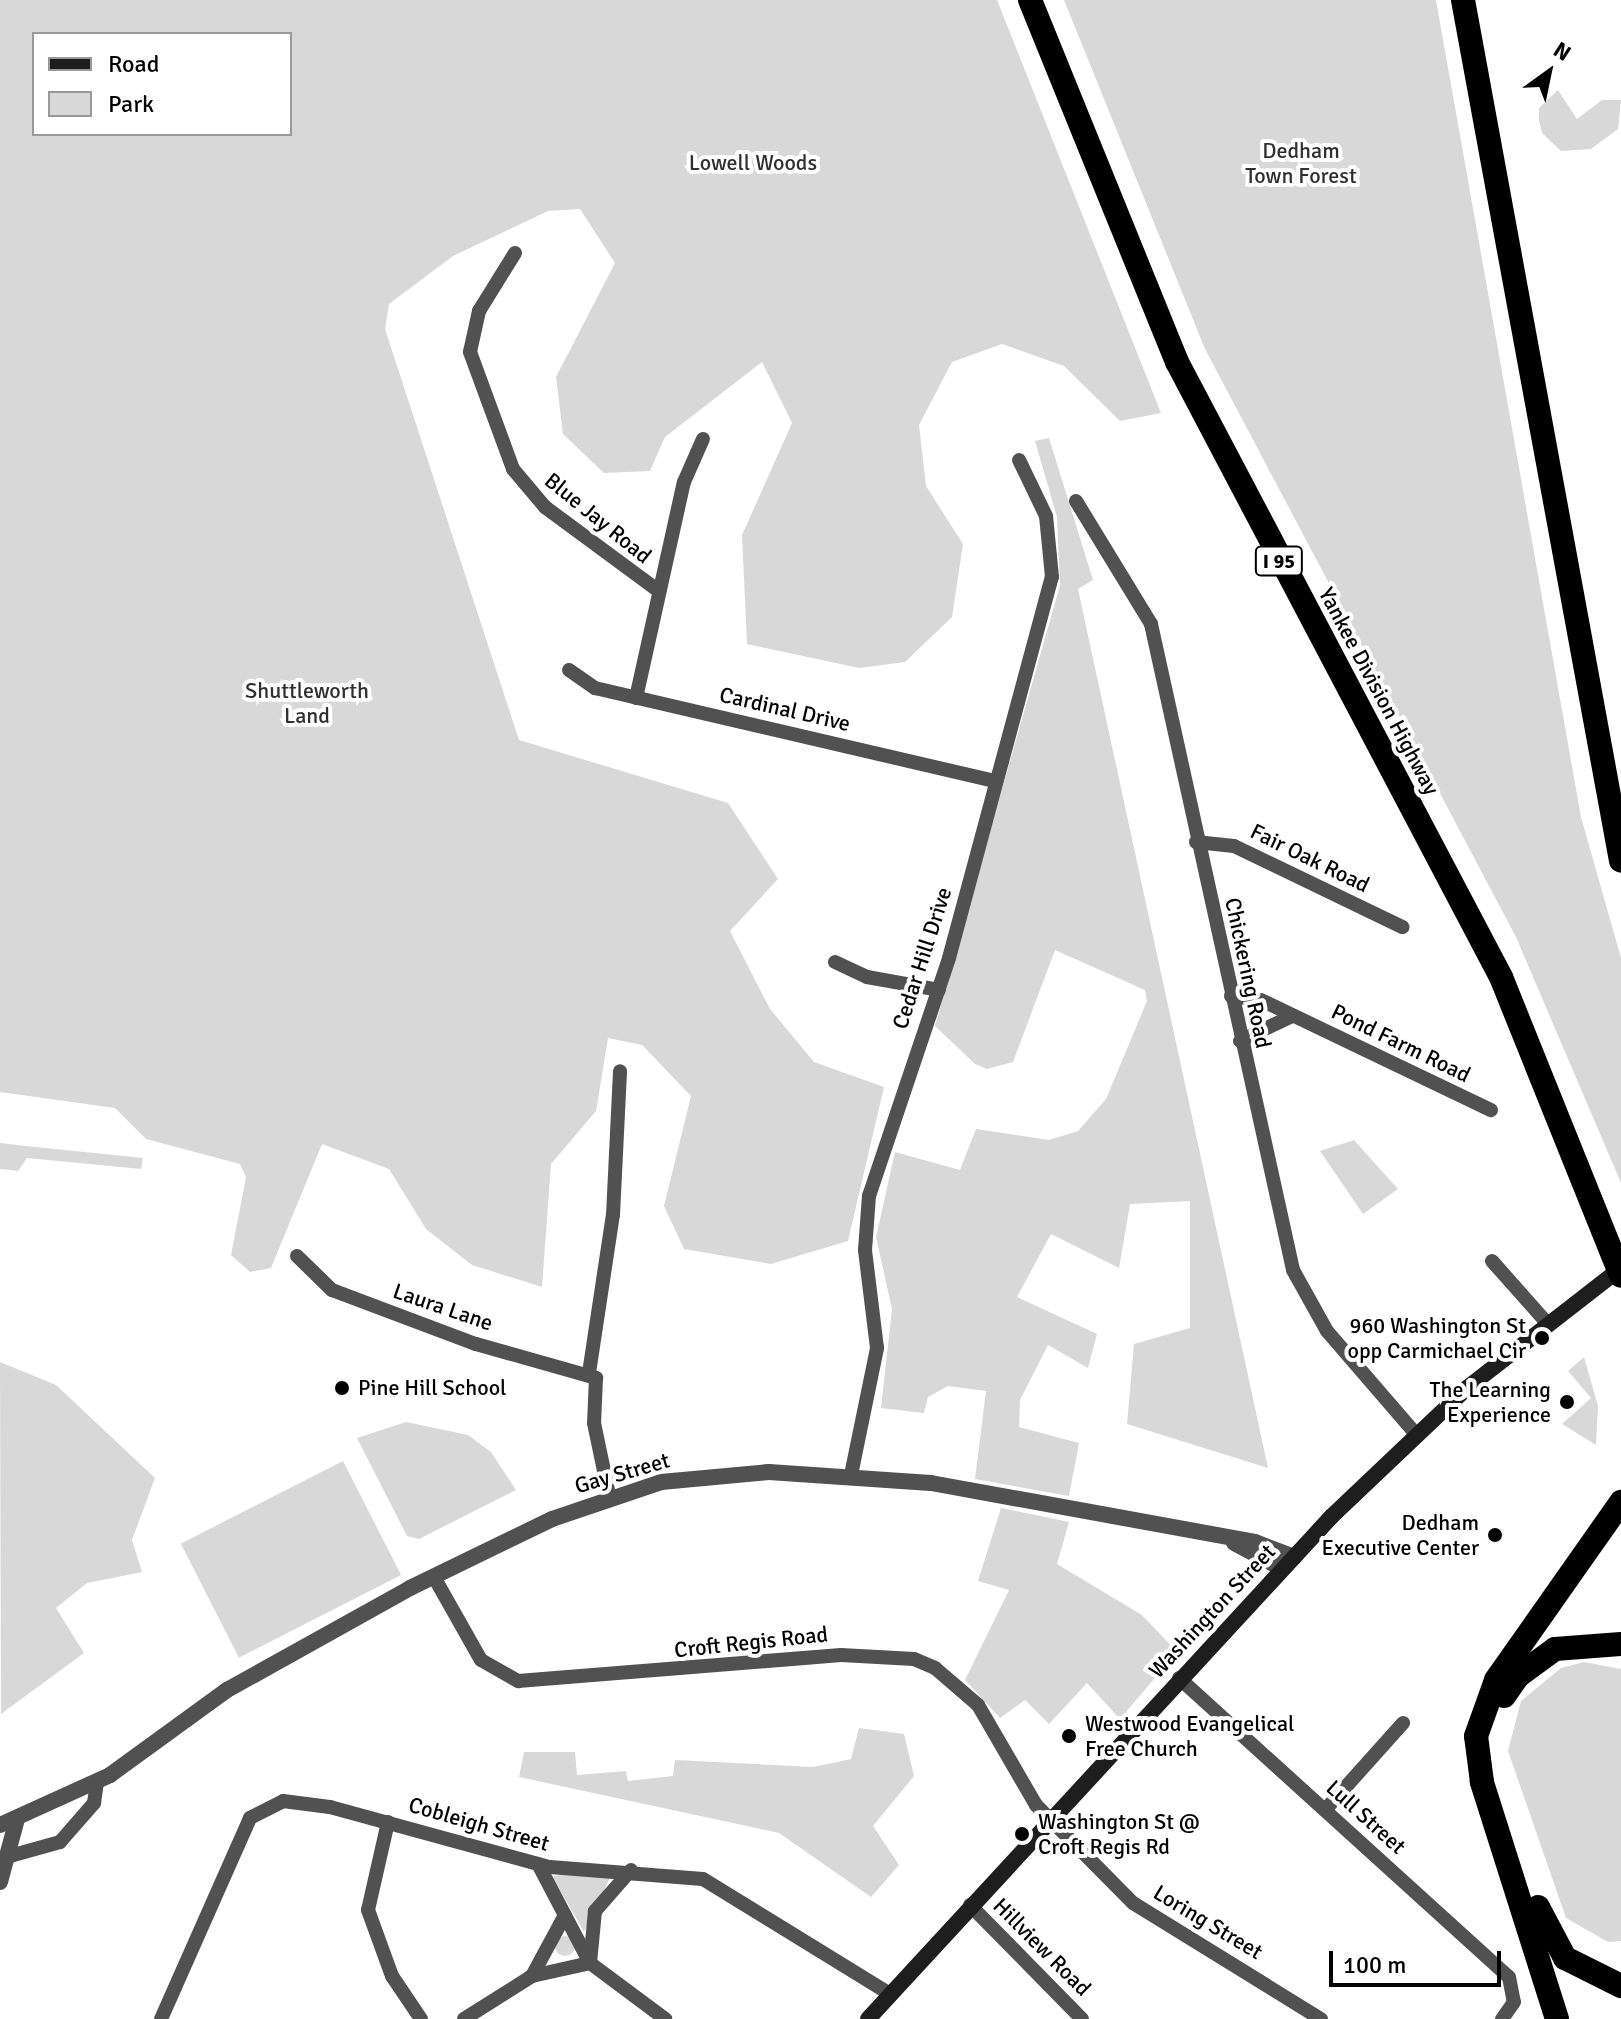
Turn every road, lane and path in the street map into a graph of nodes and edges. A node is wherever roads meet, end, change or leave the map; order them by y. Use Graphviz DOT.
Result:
graph roads {
  1 [pos="1030,0"];
  2 [pos="1463,0"];
  3 [pos="515,253"];
  4 [pos="703,439"];
  5 [pos="1019,460"];
  6 [pos="1076,501"];
  7 [pos="659,591"];
  8 [pos="569,670"];
  9 [pos="636,698"];
  10 [pos="996,781"];
  11 [pos="1196,842"];
  12 [pos="1621,861"];
  13 [pos="1402,927"];
  14 [pos="835,962"];
  15 [pos="939,990"];
  16 [pos="1231,996"];
  17 [pos="1292,1016"];
  18 [pos="1240,1041"];
  19 [pos="620,1071"];
  20 [pos="1491,1110"];
  21 [pos="297,1256"];
  22 [pos="1492,1261"];
  23 [pos="1621,1268"];
  24 [pos="1621,1276"];
  25 [pos="1547,1323"];
  26 [pos="589,1373"];
  27 [pos="1416,1434"];
  28 [pos="851,1475"];
  29 [pos="609,1495"];
  30 [pos="1621,1502"];
  31 [pos="1288,1563"];
  32 [pos="434,1577"];
  33 [pos="1621,1644"];
  34 [pos="1179,1678"];
  35 [pos="1403,1723"];
  36 [pos="97,1781"];
  37 [pos="1325,1810"];
  38 [pos="1049,1817"];
  39 [pos="17,1819"];
  40 [pos="388,1822"];
  41 [pos="0,1825"];
  42 [pos="10,1856"];
  43 [pos="538,1864"];
  44 [pos="631,1870"];
  45 [pos="0,1882"];
  46 [pos="970,1905"];
  47 [pos="565,1915"];
  48 [pos="590,1963"];
  49 [pos="532,1976"];
  50 [pos="1621,1986"];
  51 [pos="890,1994"];
  52 [pos="161,2019"];
  53 [pos="421,2019"];
  54 [pos="464,2019"];
  55 [pos="665,2019"];
  56 [pos="868,2019"];
  57 [pos="1082,2019"];
  58 [pos="1321,2019"];
  59 [pos="1502,2019"];
  60 [pos="1557,2019"];
  1 -- 24 [label="highway, Yankee Division Highway / I 95"];
  2 -- 12 [label="highway"];
  3 -- 7 [label="street, Blue Jay Road"];
  4 -- 7 [label="street"];
  5 -- 10 [label="street, Cedar Hill Drive"];
  6 -- 11 [label="street, Chickering Road"];
  7 -- 9 [label="street"];
  8 -- 9 [label="street, Cardinal Drive"];
  9 -- 10 [label="street, Cardinal Drive"];
  10 -- 15 [label="street, Cedar Hill Drive"];
  11 -- 13 [label="street, Fair Oak Road"];
  11 -- 16 [label="street, Chickering Road"];
  14 -- 15 [label="street"];
  15 -- 28 [label="street, Cedar Hill Drive"];
  16 -- 17 [label="street, Pond Farm Road"];
  16 -- 18 [label="street, Chickering Road"];
  17 -- 18 [label="street"];
  17 -- 20 [label="street, Pond Farm Road"];
  18 -- 27 [label="street, Chickering Road"];
  19 -- 26 [label="street"];
  21 -- 26 [label="street, Laura Lane"];
  22 -- 25 [label="street"];
  23 -- 25 [label="main road, Washington Street"];
  25 -- 27 [label="main road, Washington Street"];
  26 -- 29 [label="street"];
  27 -- 31 [label="main road, Washington Street"];
  28 -- 29 [label="street, Gay Street"];
  28 -- 31 [label="street, Gay Street"];
  29 -- 32 [label="street, Gay Street"];
  30 -- 60 [label="highway"];
  31 -- 34 [label="main road, Washington Street"];
  32 -- 36 [label="street, Gay Street"];
  32 -- 38 [label="street, Croft Regis Road"];
  33 -- 50 [label="highway"];
  34 -- 37 [label="street, Lull Street"];
  34 -- 38 [label="main road, Washington Street"];
  35 -- 37 [label="street"];
  36 -- 39 [label="street, Gay Street"];
  36 -- 42 [label="street"];
  37 -- 59 [label="street, Lull Street"];
  38 -- 46 [label="main road, Washington Street"];
  38 -- 58 [label="street, Loring Street"];
  39 -- 41 [label="street, Gay Street"];
  39 -- 42 [label="street"];
  40 -- 43 [label="street, Cobleigh Street"];
  40 -- 52 [label="street, Cobleigh Street"];
  40 -- 53 [label="street"];
  42 -- 45 [label="street"];
  43 -- 44 [label="street, Cobleigh Street"];
  43 -- 47 [label="street"];
  44 -- 48 [label="street"];
  44 -- 51 [label="street, Cobleigh Street"];
  46 -- 51 [label="main road, Washington Street"];
  46 -- 57 [label="street, Hillview Road"];
  47 -- 48 [label="street"];
  47 -- 49 [label="street"];
  48 -- 49 [label="street"];
  48 -- 55 [label="street"];
  49 -- 54 [label="street"];
  51 -- 56 [label="main road, Washington Street"];
}
